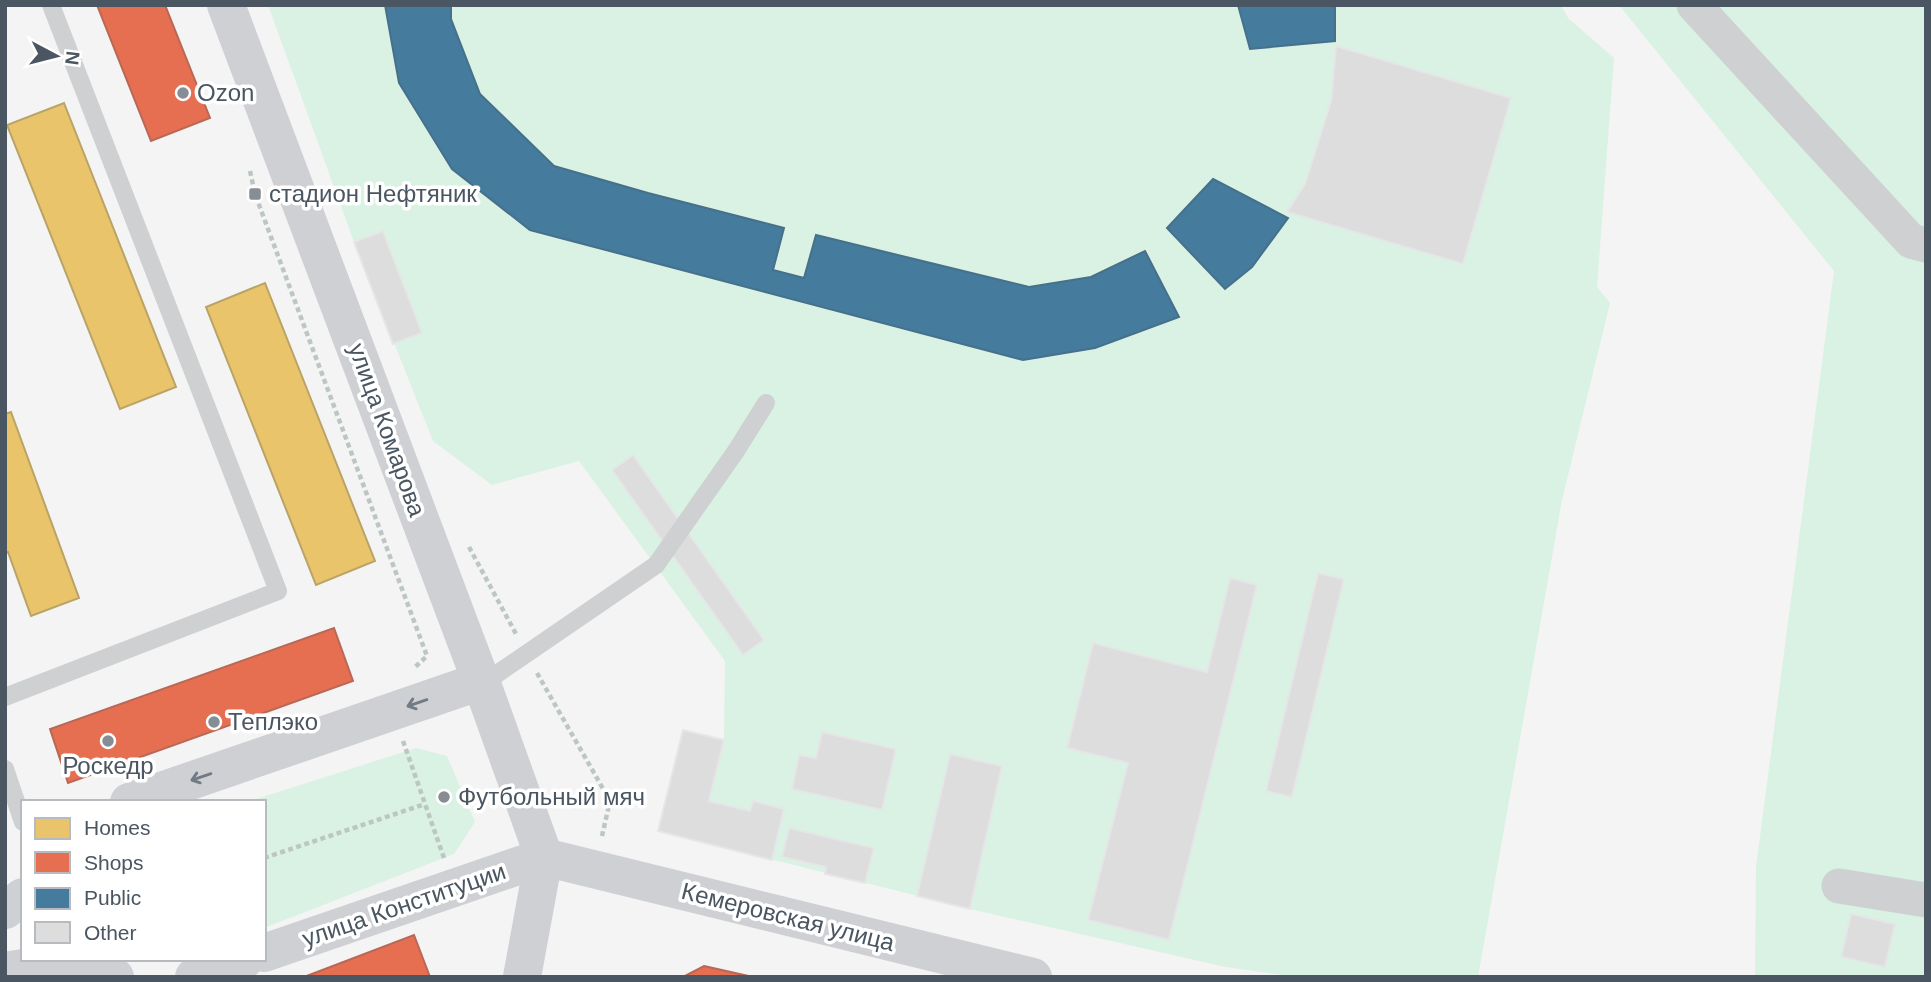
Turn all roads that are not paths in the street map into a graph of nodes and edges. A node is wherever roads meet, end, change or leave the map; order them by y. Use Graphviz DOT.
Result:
graph roads {
  1 [pos="51,5"];
  2 [pos="226,5"];
  3 [pos="1694,5"];
  4 [pos="1926,245"];
  5 [pos="766,403"];
  6 [pos="481,681"];
  7 [pos="5,697"];
  8 [pos="5,769"];
  9 [pos="135,800"];
  10 [pos="21,816"];
  11 [pos="544,857"];
  12 [pos="1839,886"];
  13 [pos="21,899"];
  14 [pos="1926,900"];
  15 [pos="5,911"];
  16 [pos="266,952"];
  17 [pos="59,961"];
  18 [pos="67,961"];
  19 [pos="239,961"];
  20 [pos="5,971"];
  21 [pos="115,977"];
  22 [pos="194,977"];
  23 [pos="522,977"];
  24 [pos="1033,977"];
  1 -- 7 [label="lane"];
  2 -- 6 [label="main road, улица Комарова"];
  3 -- 4 [label="street"];
  5 -- 6 [label="lane"];
  6 -- 9 [label="main road, one-way"];
  6 -- 11 [label="main road, улица Комарова"];
  8 -- 10 [label="lane"];
  11 -- 16 [label="main road, улица Конституции"];
  11 -- 23 [label="main road"];
  11 -- 24 [label="main road, Кемеровская улица"];
  12 -- 14 [label="street"];
  13 -- 15 [label="main road"];
  17 -- 20 [label="main road"];
  18 -- 21 [label="main road"];
  19 -- 22 [label="main road"];
}
